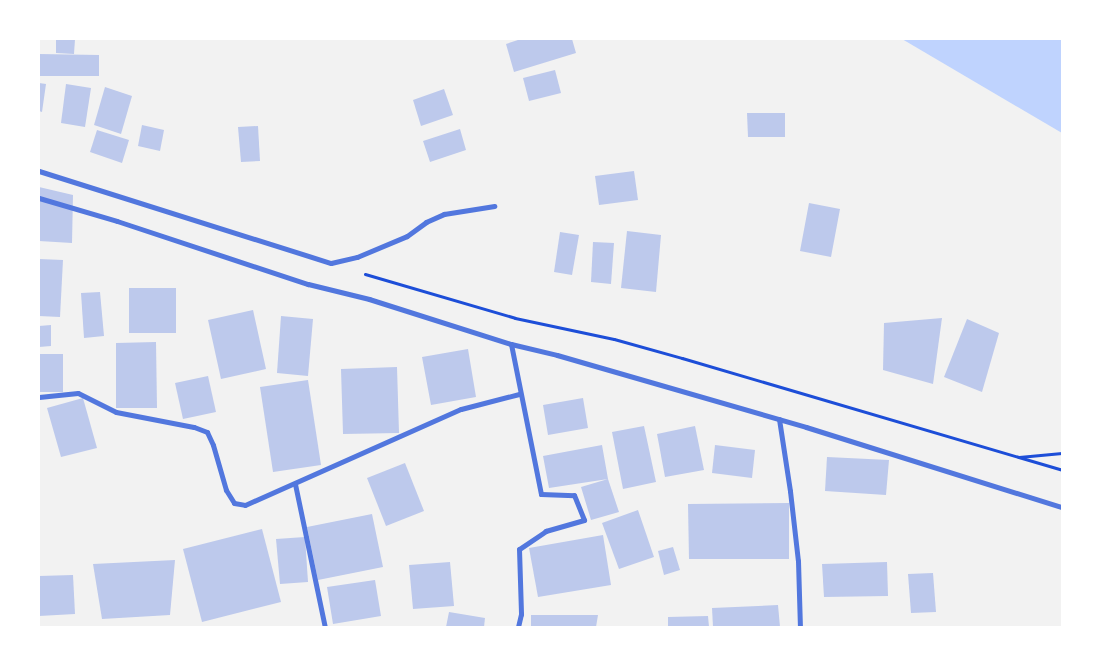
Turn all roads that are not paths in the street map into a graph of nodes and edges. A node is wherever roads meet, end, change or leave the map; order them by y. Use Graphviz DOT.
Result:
graph roads {
  1 [pos="39,171"];
  2 [pos="39,198"];
  3 [pos="494,206"];
  4 [pos="510,344"];
  5 [pos="519,394"];
  6 [pos="39,397"];
  7 [pos="779,419"];
  8 [pos="295,484"];
  9 [pos="1062,507"];
  10 [pos="325,627"];
  11 [pos="518,627"];
  12 [pos="800,627"];
  1 -- 3 [label="street"];
  2 -- 4 [label="street"];
  4 -- 5 [label="street"];
  4 -- 7 [label="street"];
  5 -- 8 [label="street"];
  5 -- 11 [label="street"];
  6 -- 8 [label="street"];
  7 -- 9 [label="street"];
  7 -- 12 [label="street"];
  8 -- 10 [label="street"];
}
